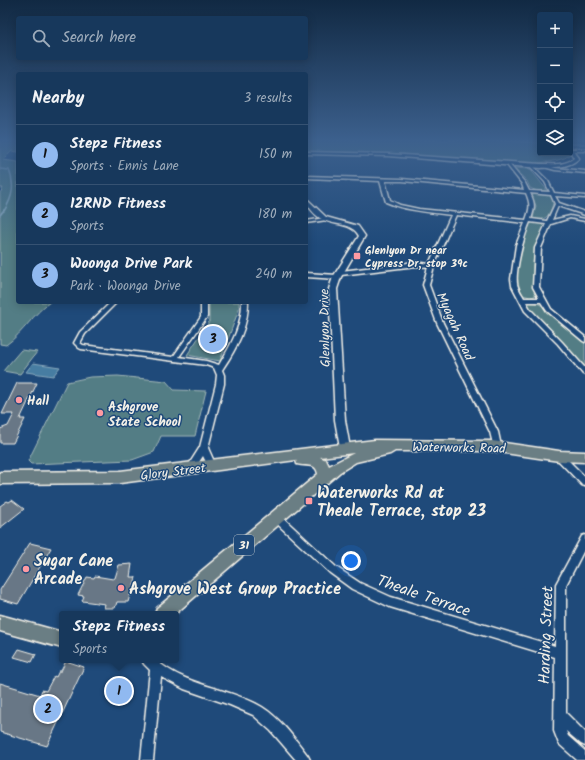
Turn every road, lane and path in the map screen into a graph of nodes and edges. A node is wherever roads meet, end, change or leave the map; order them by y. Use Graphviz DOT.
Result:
graph roads {
  1 [pos="517,175"];
  2 [pos="540,175"];
  3 [pos="308,177"];
  4 [pos="382,179"];
  5 [pos="528,192"];
  6 [pos="553,194"];
  7 [pos="585,197"];
  8 [pos="308,202"];
  9 [pos="557,204"];
  10 [pos="454,214"];
  11 [pos="585,214"];
  12 [pos="325,219"];
  13 [pos="585,220"];
  14 [pos="528,221"];
  15 [pos="308,222"];
  16 [pos="548,223"];
  17 [pos="431,266"];
  18 [pos="308,275"];
  19 [pos="339,275"];
  20 [pos="522,300"];
  21 [pos="543,300"];
  22 [pos="112,304"];
  23 [pos="204,304"];
  24 [pos="245,304"];
  25 [pos="585,340"];
  26 [pos="175,358"];
  27 [pos="220,368"];
  28 [pos="585,372"];
  29 [pos="497,446"];
  30 [pos="204,448"];
  31 [pos="347,454"];
  32 [pos="559,456"];
  33 [pos="585,457"];
  34 [pos="242,463"];
  35 [pos="212,466"];
  36 [pos="190,469"];
  37 [pos="324,476"];
  38 [pos="0,478"];
  39 [pos="585,482"];
  40 [pos="276,517"];
  41 [pos="585,540"];
  42 [pos="166,611"];
  43 [pos="0,623"];
  44 [pos="59,639"];
  45 [pos="560,653"];
  46 [pos="152,664"];
  47 [pos="560,713"];
  48 [pos="585,740"];
  49 [pos="585,759"];
  50 [pos="147,760"];
  51 [pos="304,760"];
  1 -- 5 [label="street"];
  2 -- 6 [label="street"];
  3 -- 4 [label="street"];
  4 -- 5 [label="street"];
  4 -- 10 [label="street"];
  5 -- 6 [label="street"];
  5 -- 14 [label="street"];
  6 -- 7 [label="street"];
  6 -- 9 [label="street"];
  8 -- 12 [label="street"];
  9 -- 11 [label="street"];
  9 -- 16 [label="street"];
  10 -- 14 [label="street"];
  10 -- 17 [label="street, Myagah Road"];
  12 -- 15 [label="street"];
  12 -- 19 [label="street, Glenlyon Drive"];
  13 -- 16 [label="street"];
  14 -- 16 [label="street"];
  14 -- 20 [label="street"];
  16 -- 21 [label="street"];
  17 -- 19 [label="street"];
  17 -- 29 [label="street, Myagah Road"];
  18 -- 19 [label="street"];
  19 -- 31 [label="street, Glenlyon Drive"];
  20 -- 21 [label="street"];
  20 -- 28 [label="street"];
  21 -- 25 [label="street"];
  22 -- 26 [label="street"];
  23 -- 26 [label="street"];
  24 -- 27 [label="street"];
  26 -- 27 [label="street"];
  27 -- 30 [label="street"];
  29 -- 31 [label="main road, Waterworks Road / 31"];
  29 -- 32 [label="main road, Waterworks Road / 31"];
  30 -- 35 [label="street"];
  30 -- 36 [label="street"];
  31 -- 34 [label="main road, Glory Street / 31"];
  31 -- 37 [label="main road, Waterworks Road / 31"];
  32 -- 33 [label="main road, Waterworks Road / 31"];
  32 -- 39 [label="street"];
  34 -- 35 [label="main road, Glory Street / 31"];
  34 -- 37 [label="main road"];
  35 -- 36 [label="main road, Glory Street / 31"];
  36 -- 38 [label="main road, Glory Street / 31"];
  37 -- 40 [label="main road, Waterworks Road / 31"];
  40 -- 42 [label="main road, Waterworks Road / 31"];
  40 -- 45 [label="street, Theale Terrace"];
  41 -- 45 [label="street, Harding Street"];
  43 -- 44 [label="main road"];
  45 -- 47 [label="street, Harding Street"];
  46 -- 50 [label="street"];
  46 -- 51 [label="street"];
  47 -- 48 [label="street"];
  47 -- 49 [label="street, Harding Street"];
}
